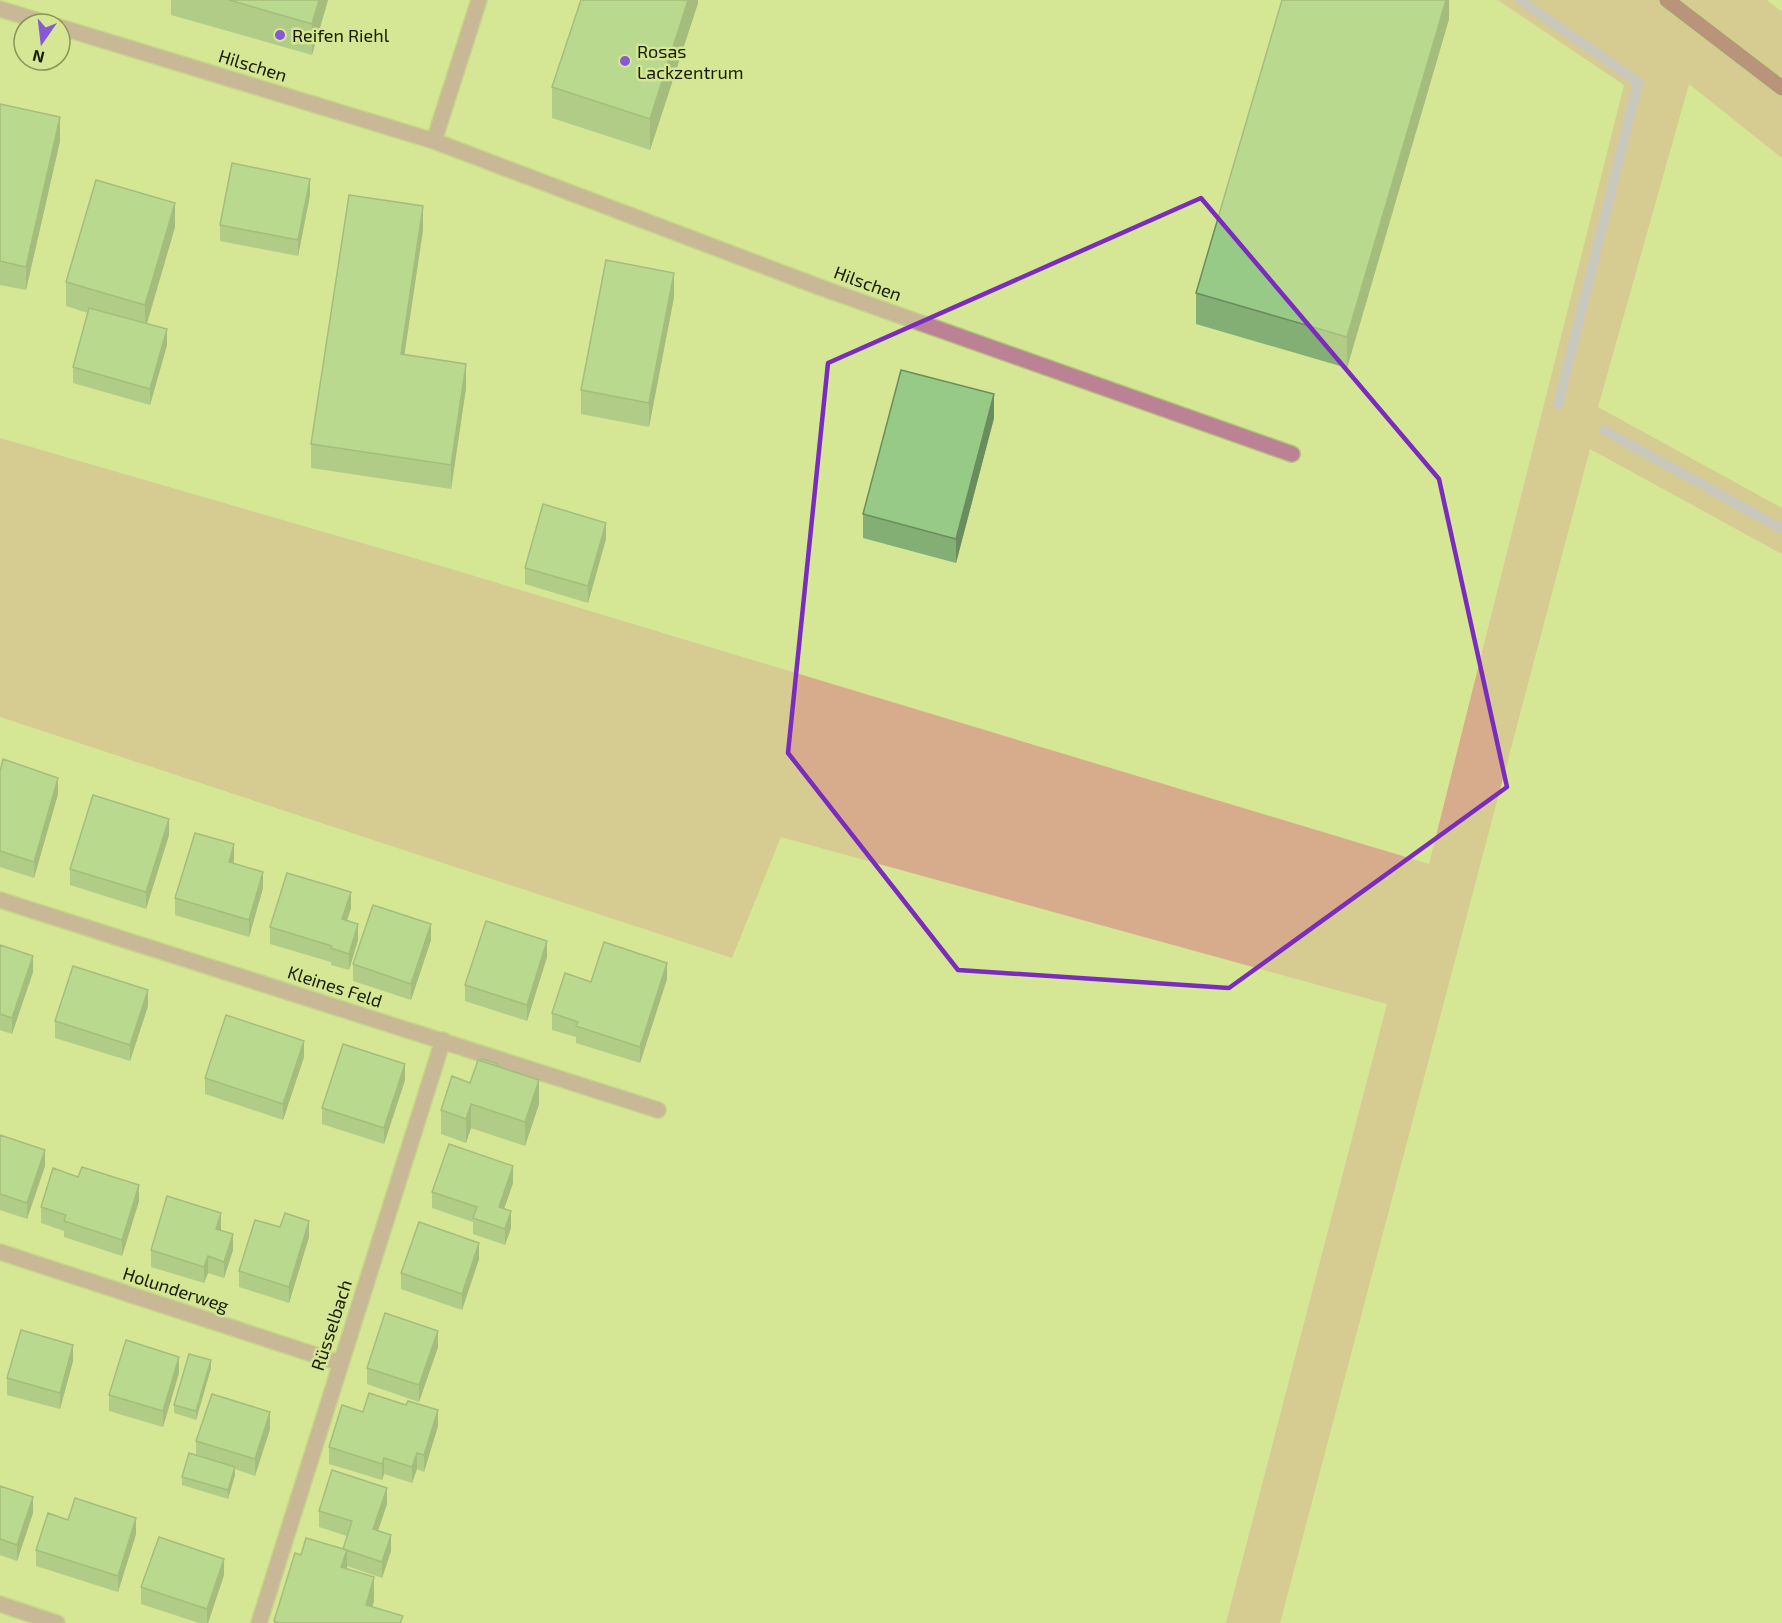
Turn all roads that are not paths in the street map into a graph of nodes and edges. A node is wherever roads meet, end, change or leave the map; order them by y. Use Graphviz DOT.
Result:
graph roads {
  1 [pos="479,0"];
  2 [pos="1667,0"];
  3 [pos="72,31"];
  4 [pos="1782,88"];
  5 [pos="434,141"];
  6 [pos="1292,454"];
  7 [pos="0,900"];
  8 [pos="443,1040"];
  9 [pos="658,1110"];
  10 [pos="0,1252"];
  11 [pos="340,1363"];
  12 [pos="0,1604"];
  13 [pos="57,1623"];
  14 [pos="259,1623"];
  1 -- 5 [label="street"];
  2 -- 4 [label="main road"];
  3 -- 5 [label="street, Hilschen"];
  5 -- 6 [label="street, Hilschen"];
  7 -- 8 [label="street, Kleines Feld"];
  8 -- 9 [label="street, Kleines Feld"];
  8 -- 11 [label="street, Rüsselbach"];
  10 -- 11 [label="street, Holunderweg"];
  11 -- 14 [label="street, Rüsselbach"];
  12 -- 13 [label="street"];
}
